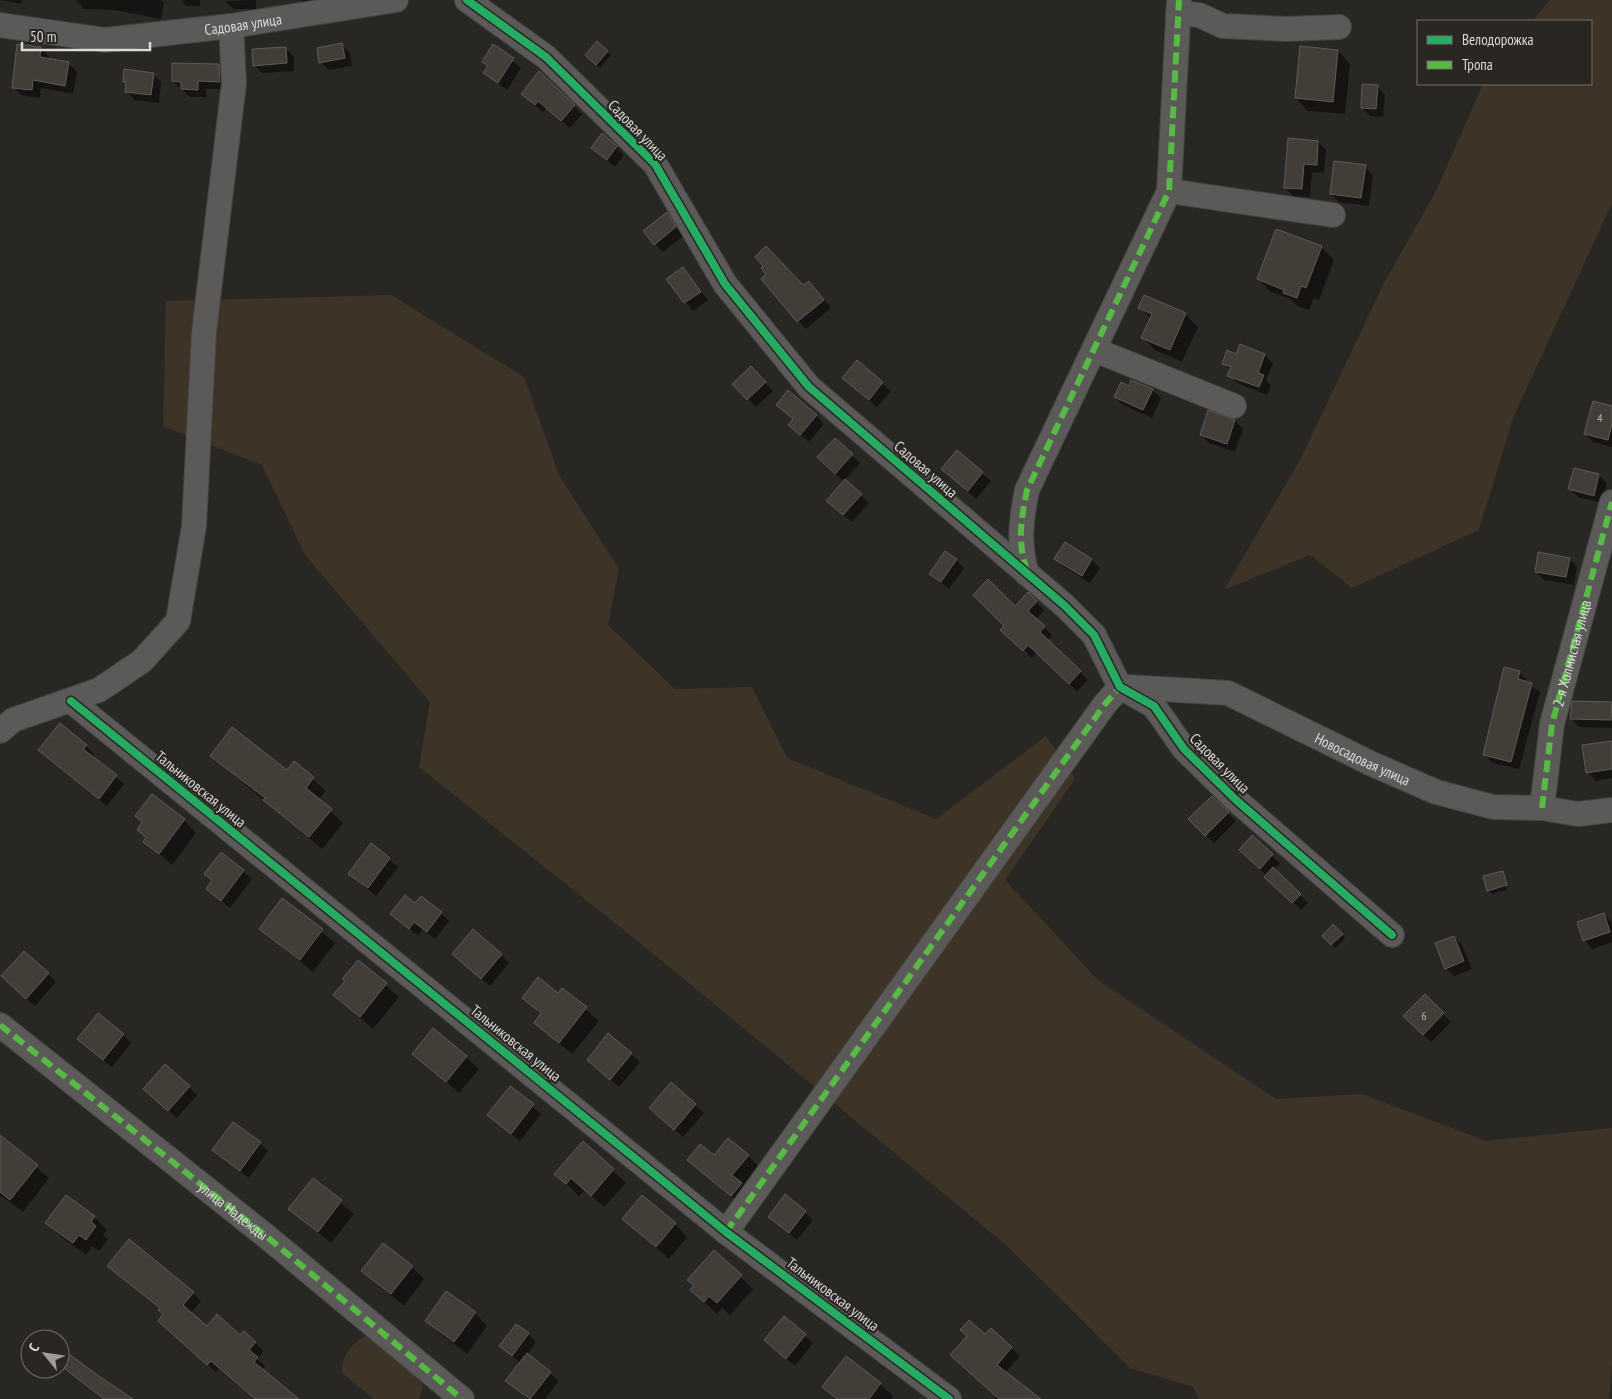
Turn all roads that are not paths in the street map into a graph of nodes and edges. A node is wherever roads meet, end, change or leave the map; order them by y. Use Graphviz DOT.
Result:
graph roads {
  1 [pos="396,0"];
  2 [pos="467,0"];
  3 [pos="1179,7"];
  4 [pos="0,25"];
  5 [pos="232,26"];
  6 [pos="1339,27"];
  7 [pos="1169,191"];
  8 [pos="1333,215"];
  9 [pos="1094,350"];
  10 [pos="1234,406"];
  11 [pos="1612,502"];
  12 [pos="1027,574"];
  13 [pos="1120,687"];
  14 [pos="71,701"];
  15 [pos="0,731"];
  16 [pos="1542,808"];
  17 [pos="1612,810"];
  18 [pos="1392,934"];
  19 [pos="0,1024"];
  20 [pos="726,1232"];
  21 [pos="462,1399"];
  22 [pos="949,1399"];
  1 -- 5 [label="street, Садовая улица"];
  2 -- 12 [label="street, Садовая улица"];
  3 -- 6 [label="street"];
  3 -- 7 [label="street"];
  4 -- 5 [label="street, Садовая улица"];
  5 -- 14 [label="street"];
  7 -- 8 [label="street"];
  7 -- 9 [label="street"];
  9 -- 10 [label="street"];
  9 -- 12 [label="street"];
  11 -- 16 [label="street, 2-я Холмистая улица"];
  12 -- 13 [label="street, Садовая улица"];
  13 -- 16 [label="street, Новосадовая улица"];
  13 -- 18 [label="street, Садовая улица"];
  13 -- 20 [label="street"];
  14 -- 15 [label="street"];
  14 -- 20 [label="street, Тальниковская улица"];
  16 -- 17 [label="street, Новосадовая улица"];
  19 -- 21 [label="street, улица Надежды"];
  20 -- 22 [label="street, Тальниковская улица"];
}
